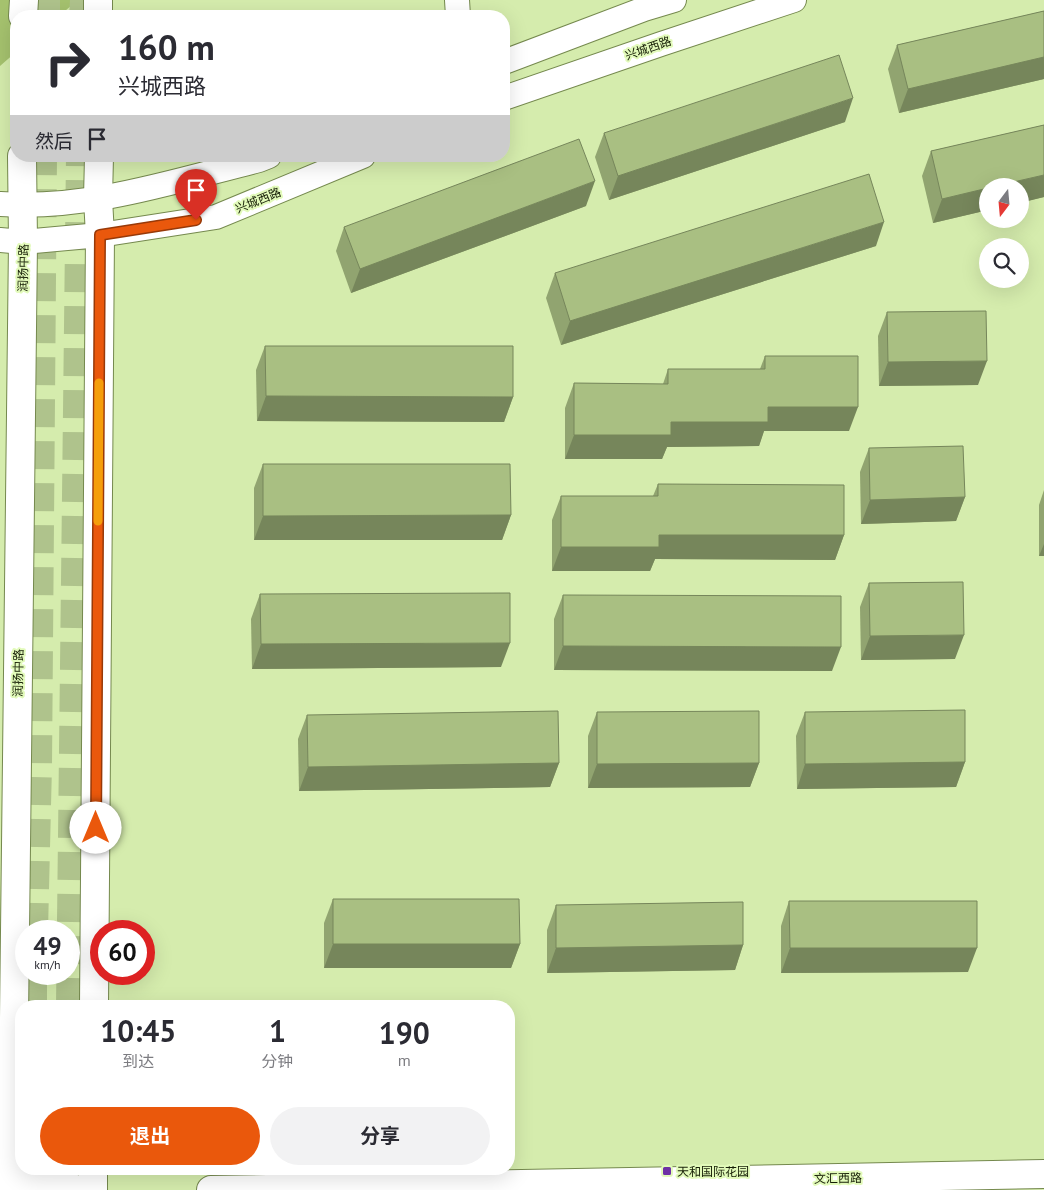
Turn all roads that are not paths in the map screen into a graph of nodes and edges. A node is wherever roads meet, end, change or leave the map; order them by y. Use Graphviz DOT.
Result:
graph roads {
  1 [pos="674,0"];
  2 [pos="794,0"];
  3 [pos="640,4"];
  4 [pos="510,59"];
  5 [pos="510,96"];
  6 [pos="21,162"];
  7 [pos="98,162"];
  8 [pos="252,162"];
  9 [pos="349,162"];
  10 [pos="98,199"];
  11 [pos="12,205"];
  12 [pos="100,235"];
  13 [pos="11,241"];
  14 [pos="94,1000"];
  15 [pos="1044,1174"];
  16 [pos="93,1175"];
  17 [pos="8,1180"];
  18 [pos="81,1190"];
  19 [pos="93,1190"];
  20 [pos="211,1190"];
  1 -- 3 [label="street"];
  2 -- 5 [label="street, 兴城西路"];
  3 -- 4 [label="street"];
  6 -- 11 [label="main road, 润扬中路"];
  7 -- 10 [label="main road"];
  8 -- 10 [label="street"];
  9 -- 12 [label="street, 兴城西路"];
  10 -- 11 [label="street"];
  10 -- 12 [label="main road"];
  11 -- 13 [label="main road, 润扬中路"];
  12 -- 13 [label="street, 兴城西路"];
  12 -- 14 [label="main road"];
  13 -- 17 [label="main road, 润扬中路"];
  15 -- 20 [label="main road, 文汇西路"];
  16 -- 19 [label="main road"];
  17 -- 18 [label="main road"];
}
